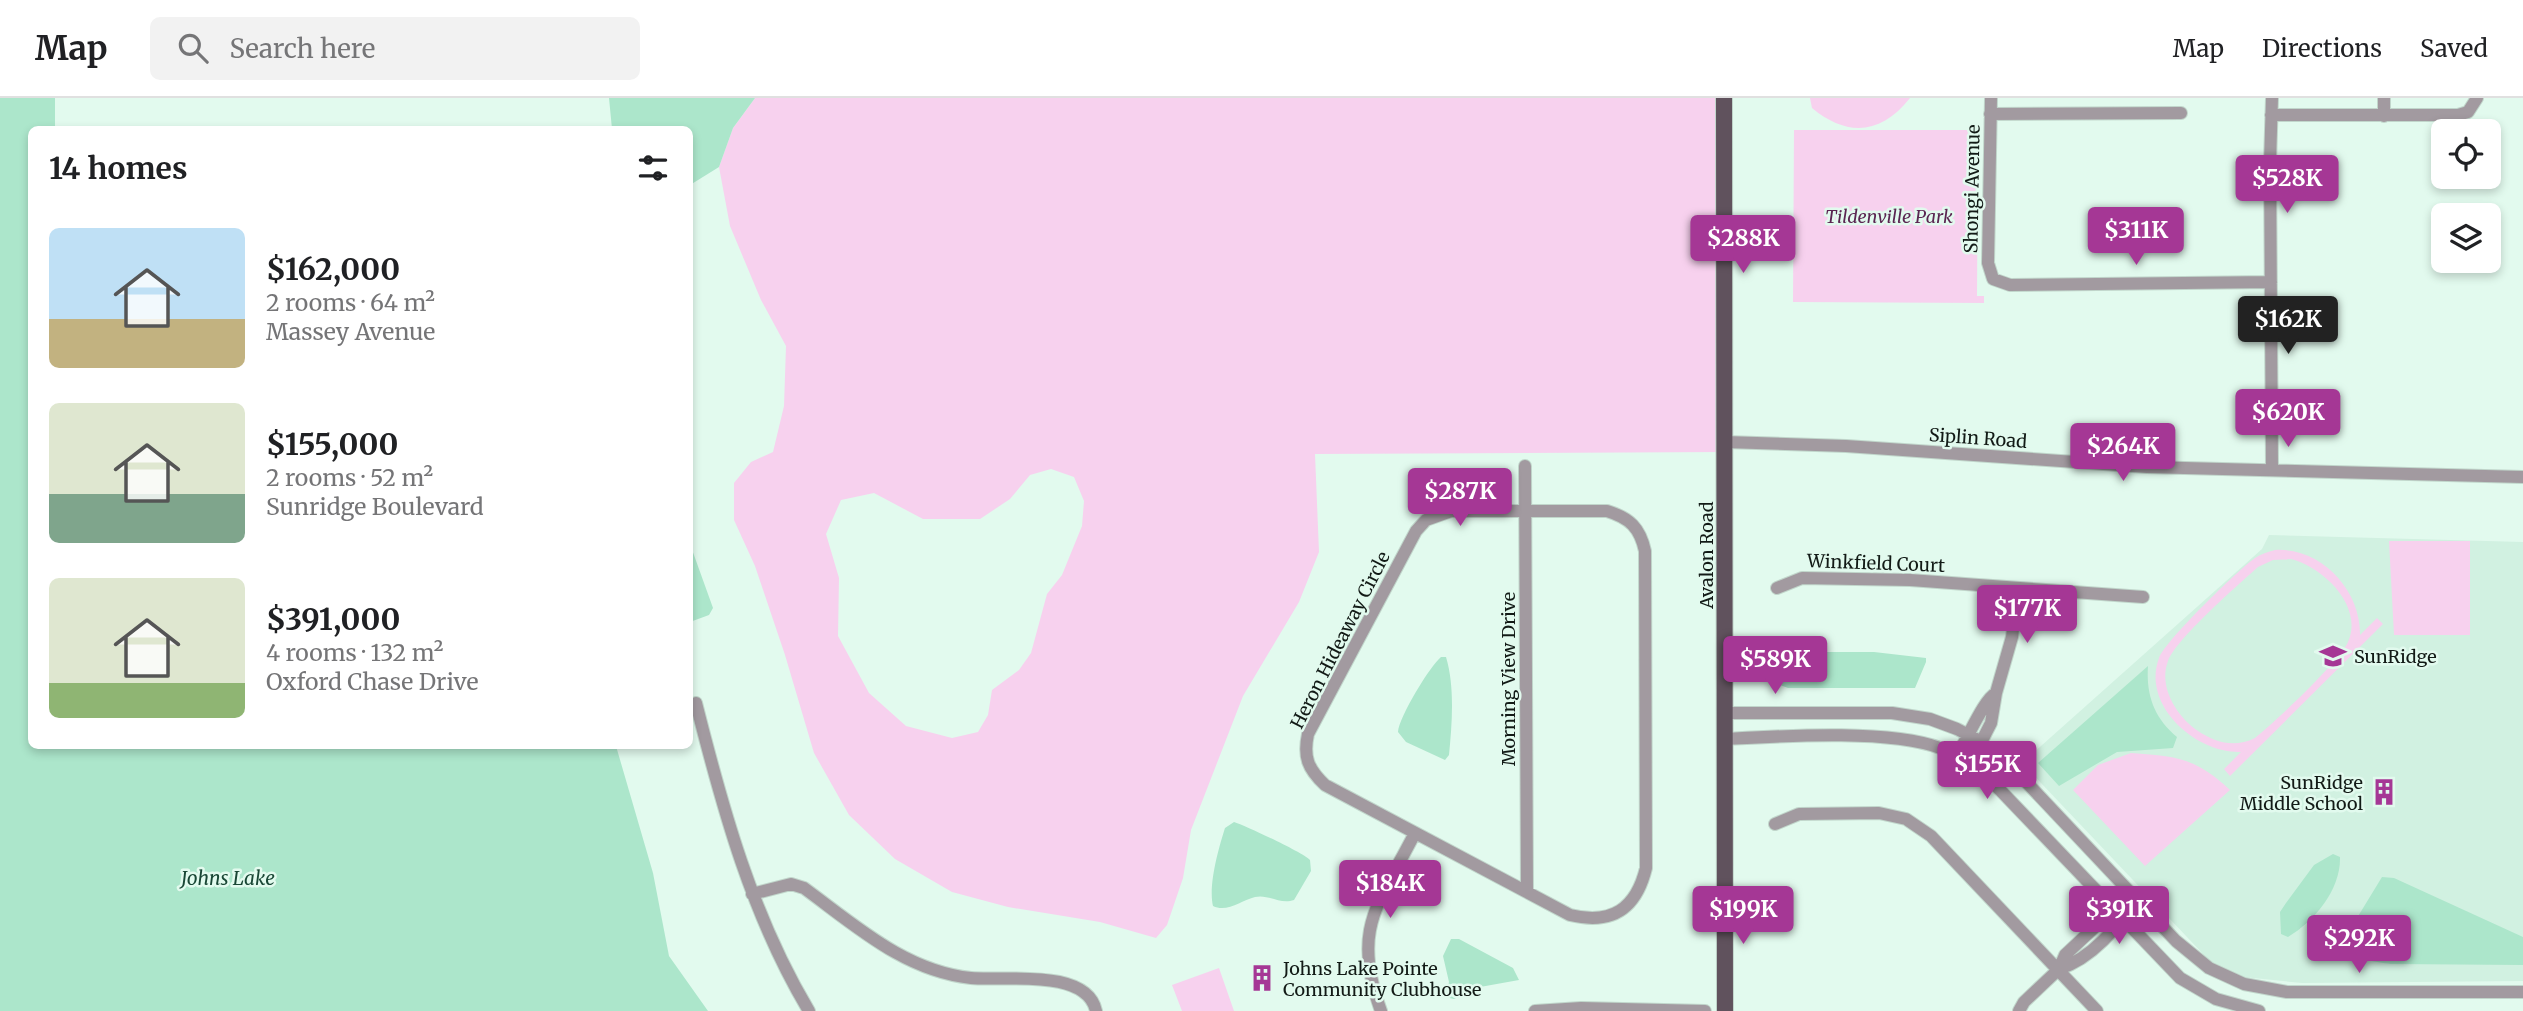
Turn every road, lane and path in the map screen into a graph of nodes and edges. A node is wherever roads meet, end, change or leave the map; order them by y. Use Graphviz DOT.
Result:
graph roads {
  1 [pos="1724,98"];
  2 [pos="1991,98"];
  3 [pos="2272,98"];
  4 [pos="2384,98"];
  5 [pos="2476,98"];
  6 [pos="2181,113"];
  7 [pos="1990,114"];
  8 [pos="2271,115"];
  9 [pos="2384,116"];
  10 [pos="2271,282"];
  11 [pos="1725,442"];
  12 [pos="1525,466"];
  13 [pos="2272,468"];
  14 [pos="2523,477"];
  15 [pos="1525,511"];
  16 [pos="1777,588"];
  17 [pos="2018,588"];
  18 [pos="2143,597"];
  19 [pos="696,703"];
  20 [pos="1725,713"];
  21 [pos="1725,739"];
  22 [pos="1976,739"];
  23 [pos="1956,756"];
  24 [pos="1970,764"];
  25 [pos="1775,824"];
  26 [pos="1415,833"];
  27 [pos="1527,892"];
  28 [pos="752,894"];
  29 [pos="2135,898"];
  30 [pos="2113,910"];
  31 [pos="2123,921"];
  32 [pos="2085,936"];
  33 [pos="2095,946"];
  34 [pos="2059,969"];
  35 [pos="2523,992"];
  36 [pos="1581,1010"];
  37 [pos="809,1011"];
  38 [pos="1096,1011"];
  39 [pos="1381,1011"];
  40 [pos="1535,1011"];
  41 [pos="1705,1011"];
  42 [pos="1725,1011"];
  43 [pos="2019,1011"];
  44 [pos="2096,1011"];
  45 [pos="2259,1011"];
  1 -- 11 [label="main road, Avalon Road"];
  2 -- 7 [label="street, Shongi Avenue"];
  3 -- 8 [label="street"];
  4 -- 9 [label="street"];
  5 -- 9 [label="street"];
  6 -- 7 [label="street"];
  7 -- 10 [label="street, Shongi Avenue"];
  8 -- 9 [label="street"];
  8 -- 10 [label="street"];
  10 -- 13 [label="street"];
  11 -- 13 [label="street, Siplin Road"];
  11 -- 20 [label="main road, Avalon Road"];
  12 -- 15 [label="street, Morning View Drive"];
  13 -- 14 [label="street, Siplin Road"];
  15 -- 26 [label="street, Heron Hideaway Circle"];
  15 -- 27 [label="street, Morning View Drive"];
  15 -- 27 [label="street, Heron Hideaway Circle"];
  16 -- 17 [label="street, Winkfield Court"];
  17 -- 18 [label="street, Winkfield Court"];
  17 -- 22 [label="street"];
  19 -- 28 [label="street"];
  20 -- 21 [label="main road, Avalon Road"];
  20 -- 22 [label="street"];
  21 -- 23 [label="street"];
  21 -- 42 [label="main road, Avalon Road"];
  22 -- 23 [label="street"];
  22 -- 24 [label="street"];
  22 -- 29 [label="street"];
  23 -- 24 [label="street"];
  24 -- 30 [label="street"];
  25 -- 34 [label="street"];
  26 -- 27 [label="street, Heron Hideaway Circle"];
  26 -- 39 [label="street"];
  28 -- 37 [label="street"];
  28 -- 38 [label="street"];
  29 -- 30 [label="street"];
  29 -- 31 [label="street"];
  29 -- 35 [label="street"];
  30 -- 31 [label="street"];
  30 -- 32 [label="street"];
  31 -- 33 [label="street"];
  31 -- 45 [label="street"];
  32 -- 33 [label="street"];
  32 -- 34 [label="street"];
  33 -- 34 [label="street"];
  34 -- 43 [label="street"];
  34 -- 44 [label="street"];
  36 -- 40 [label="street"];
  36 -- 41 [label="street"];
}
